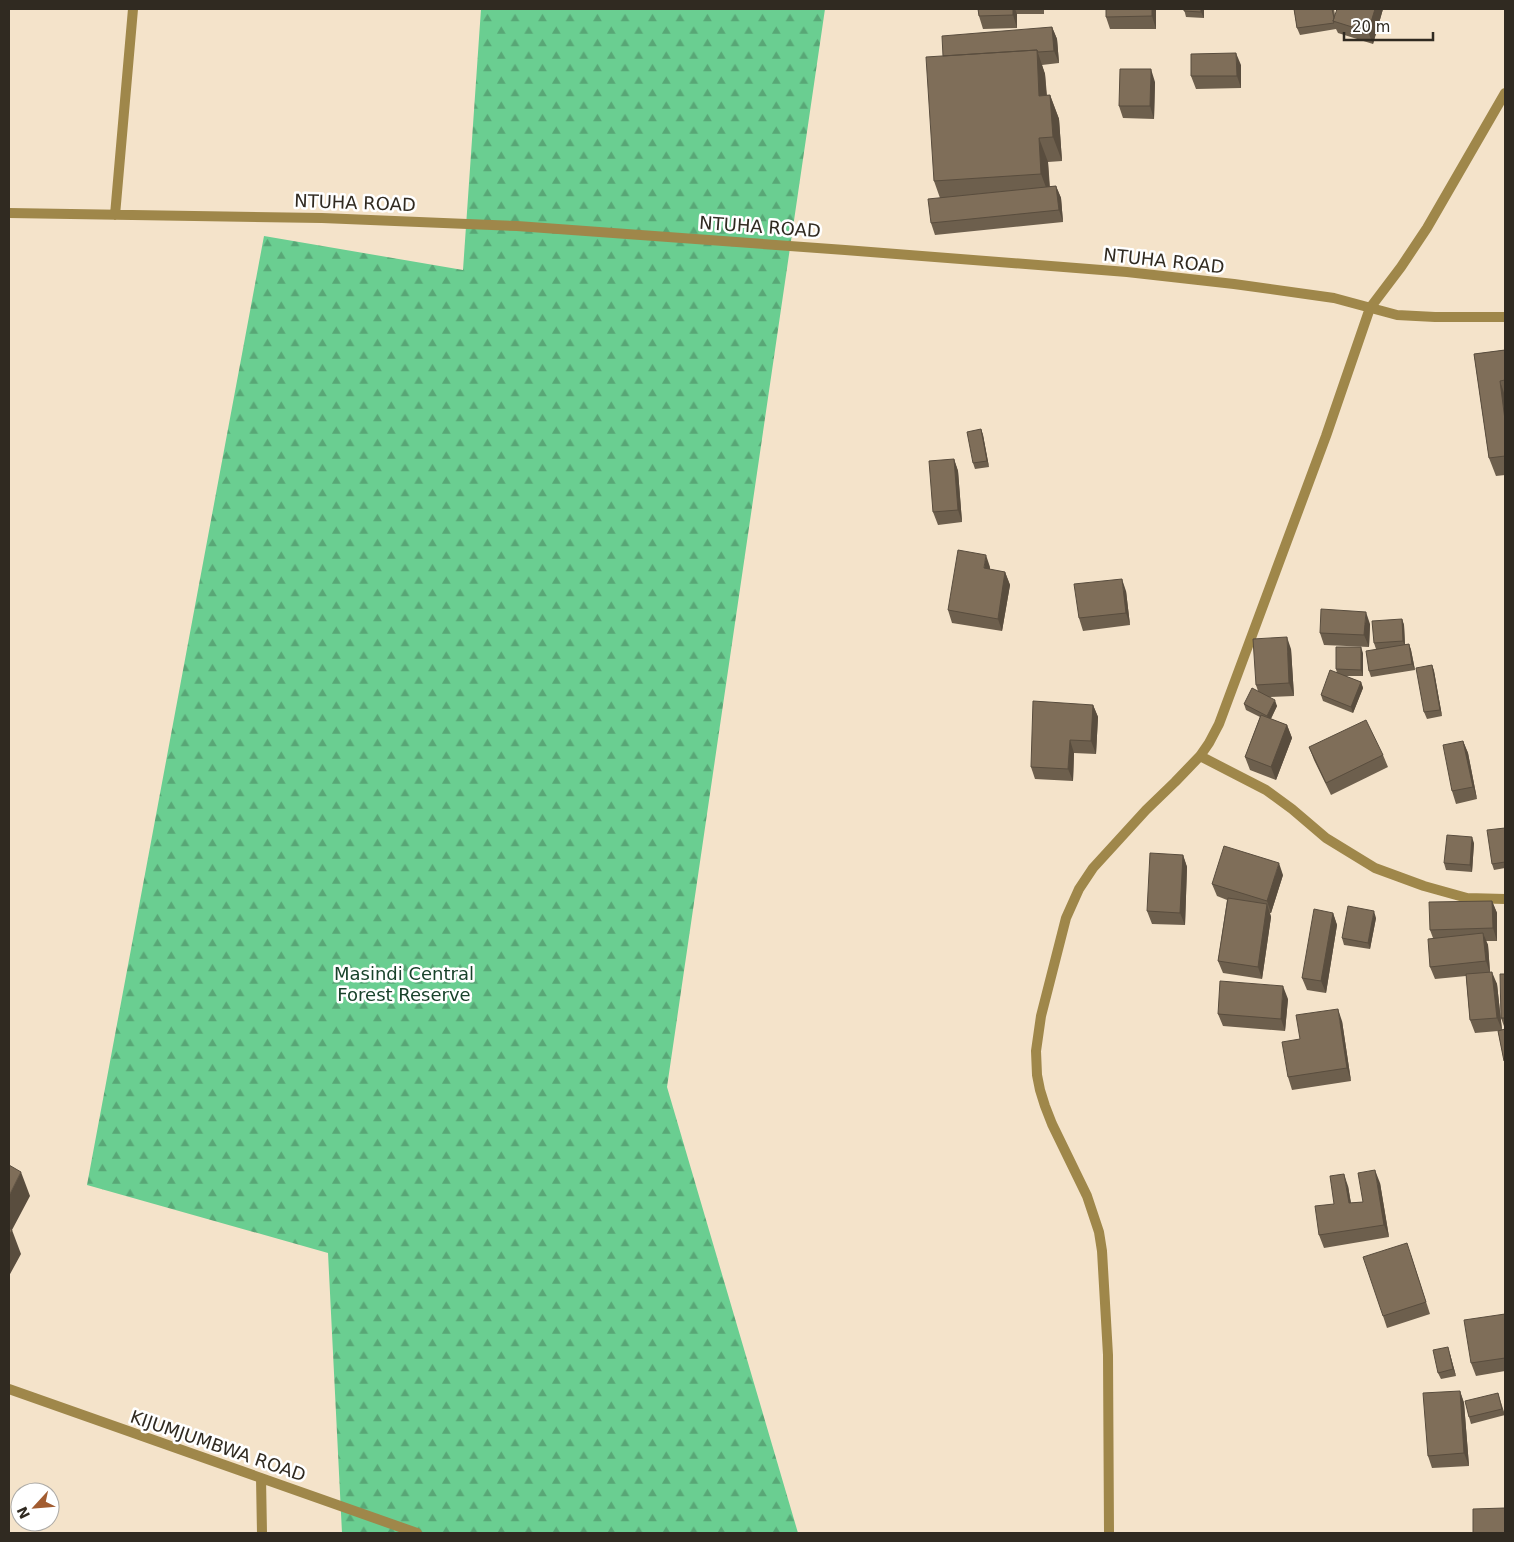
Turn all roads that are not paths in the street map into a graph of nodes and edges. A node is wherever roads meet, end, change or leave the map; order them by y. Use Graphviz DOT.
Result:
graph roads {
  1 [pos="133,9"];
  2 [pos="1505,93"];
  3 [pos="9,213"];
  4 [pos="115,215"];
  5 [pos="1370,308"];
  6 [pos="1505,317"];
  7 [pos="1200,756"];
  8 [pos="1505,899"];
  9 [pos="9,1389"];
  10 [pos="261,1478"];
  11 [pos="262,1533"];
  12 [pos="417,1533"];
  13 [pos="1109,1533"];
  1 -- 4 [label="street"];
  2 -- 5 [label="street"];
  3 -- 4 [label="street, NTUHA ROAD"];
  4 -- 5 [label="street, NTUHA ROAD"];
  5 -- 6 [label="street, NTUHA ROAD"];
  5 -- 7 [label="street"];
  7 -- 8 [label="street"];
  7 -- 13 [label="street"];
  9 -- 10 [label="street, KIJUMJUMBWA ROAD"];
  10 -- 11 [label="street"];
  10 -- 12 [label="street, KIJUMJUMBWA ROAD"];
}
